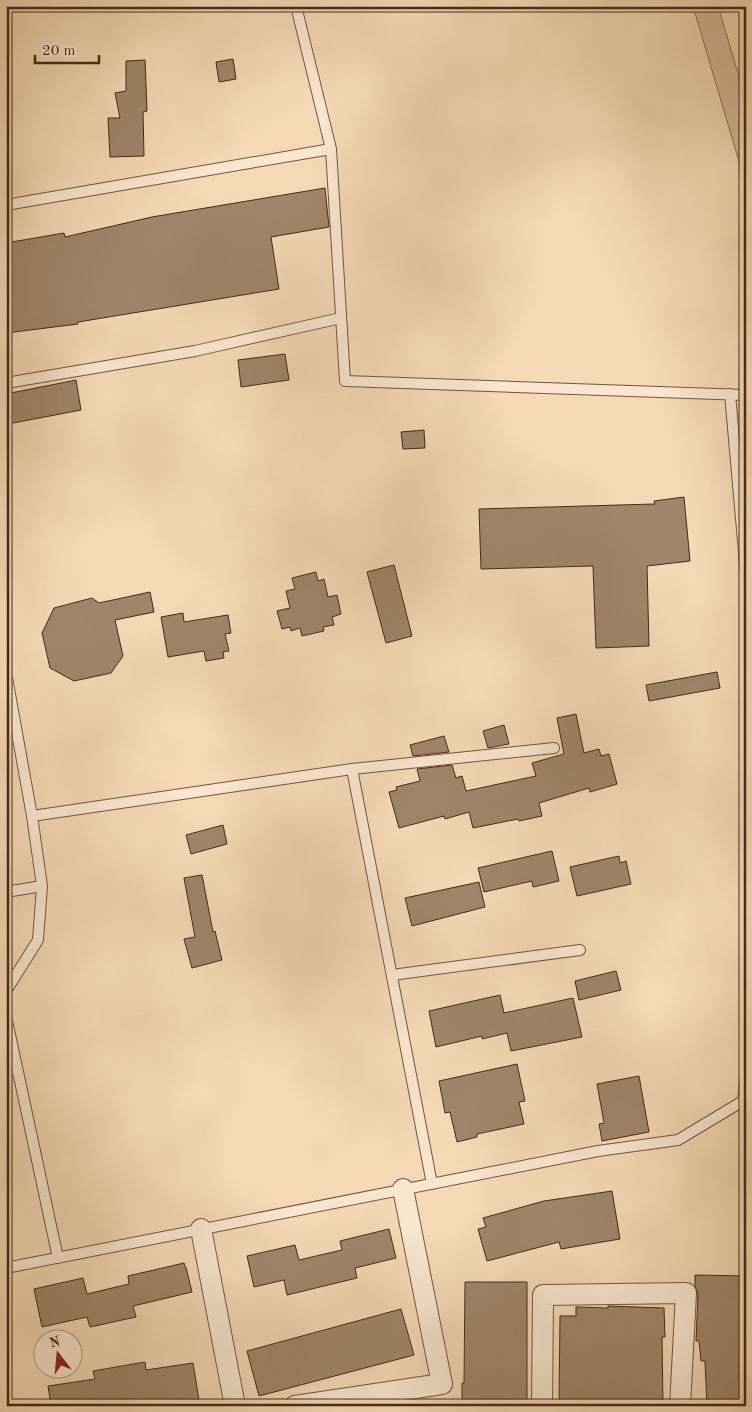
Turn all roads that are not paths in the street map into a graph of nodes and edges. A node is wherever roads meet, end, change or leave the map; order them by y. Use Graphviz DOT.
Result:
graph roads {
  1 [pos="296,6"];
  2 [pos="330,149"];
  3 [pos="6,205"];
  4 [pos="341,318"];
  5 [pos="6,383"];
  6 [pos="730,394"];
  7 [pos="746,395"];
  8 [pos="746,574"];
  9 [pos="6,672"];
  10 [pos="554,748"];
  11 [pos="352,769"];
  12 [pos="32,816"];
  13 [pos="42,886"];
  14 [pos="6,892"];
  15 [pos="580,950"];
  16 [pos="392,975"];
  17 [pos="6,991"];
  18 [pos="6,1016"];
  19 [pos="746,1076"];
  20 [pos="432,1184"];
  21 [pos="403,1189"];
  22 [pos="201,1229"];
  23 [pos="58,1258"];
  24 [pos="6,1268"];
  25 [pos="235,1406"];
  26 [pos="294,1406"];
  27 [pos="542,1406"];
  28 [pos="680,1406"];
  1 -- 2 [label="lane"];
  2 -- 3 [label="lane"];
  2 -- 4 [label="lane"];
  4 -- 5 [label="lane"];
  4 -- 6 [label="lane"];
  6 -- 7 [label="lane"];
  6 -- 8 [label="lane"];
  9 -- 12 [label="lane"];
  10 -- 11 [label="lane"];
  11 -- 12 [label="lane"];
  11 -- 16 [label="lane"];
  12 -- 13 [label="lane"];
  13 -- 14 [label="lane"];
  13 -- 17 [label="lane"];
  15 -- 16 [label="lane"];
  16 -- 20 [label="lane"];
  18 -- 23 [label="lane"];
  19 -- 20 [label="lane"];
  20 -- 21 [label="lane"];
  21 -- 22 [label="lane"];
  21 -- 26 [label="street"];
  22 -- 23 [label="lane"];
  22 -- 25 [label="street"];
  23 -- 24 [label="lane"];
  27 -- 28 [label="street"];
}
